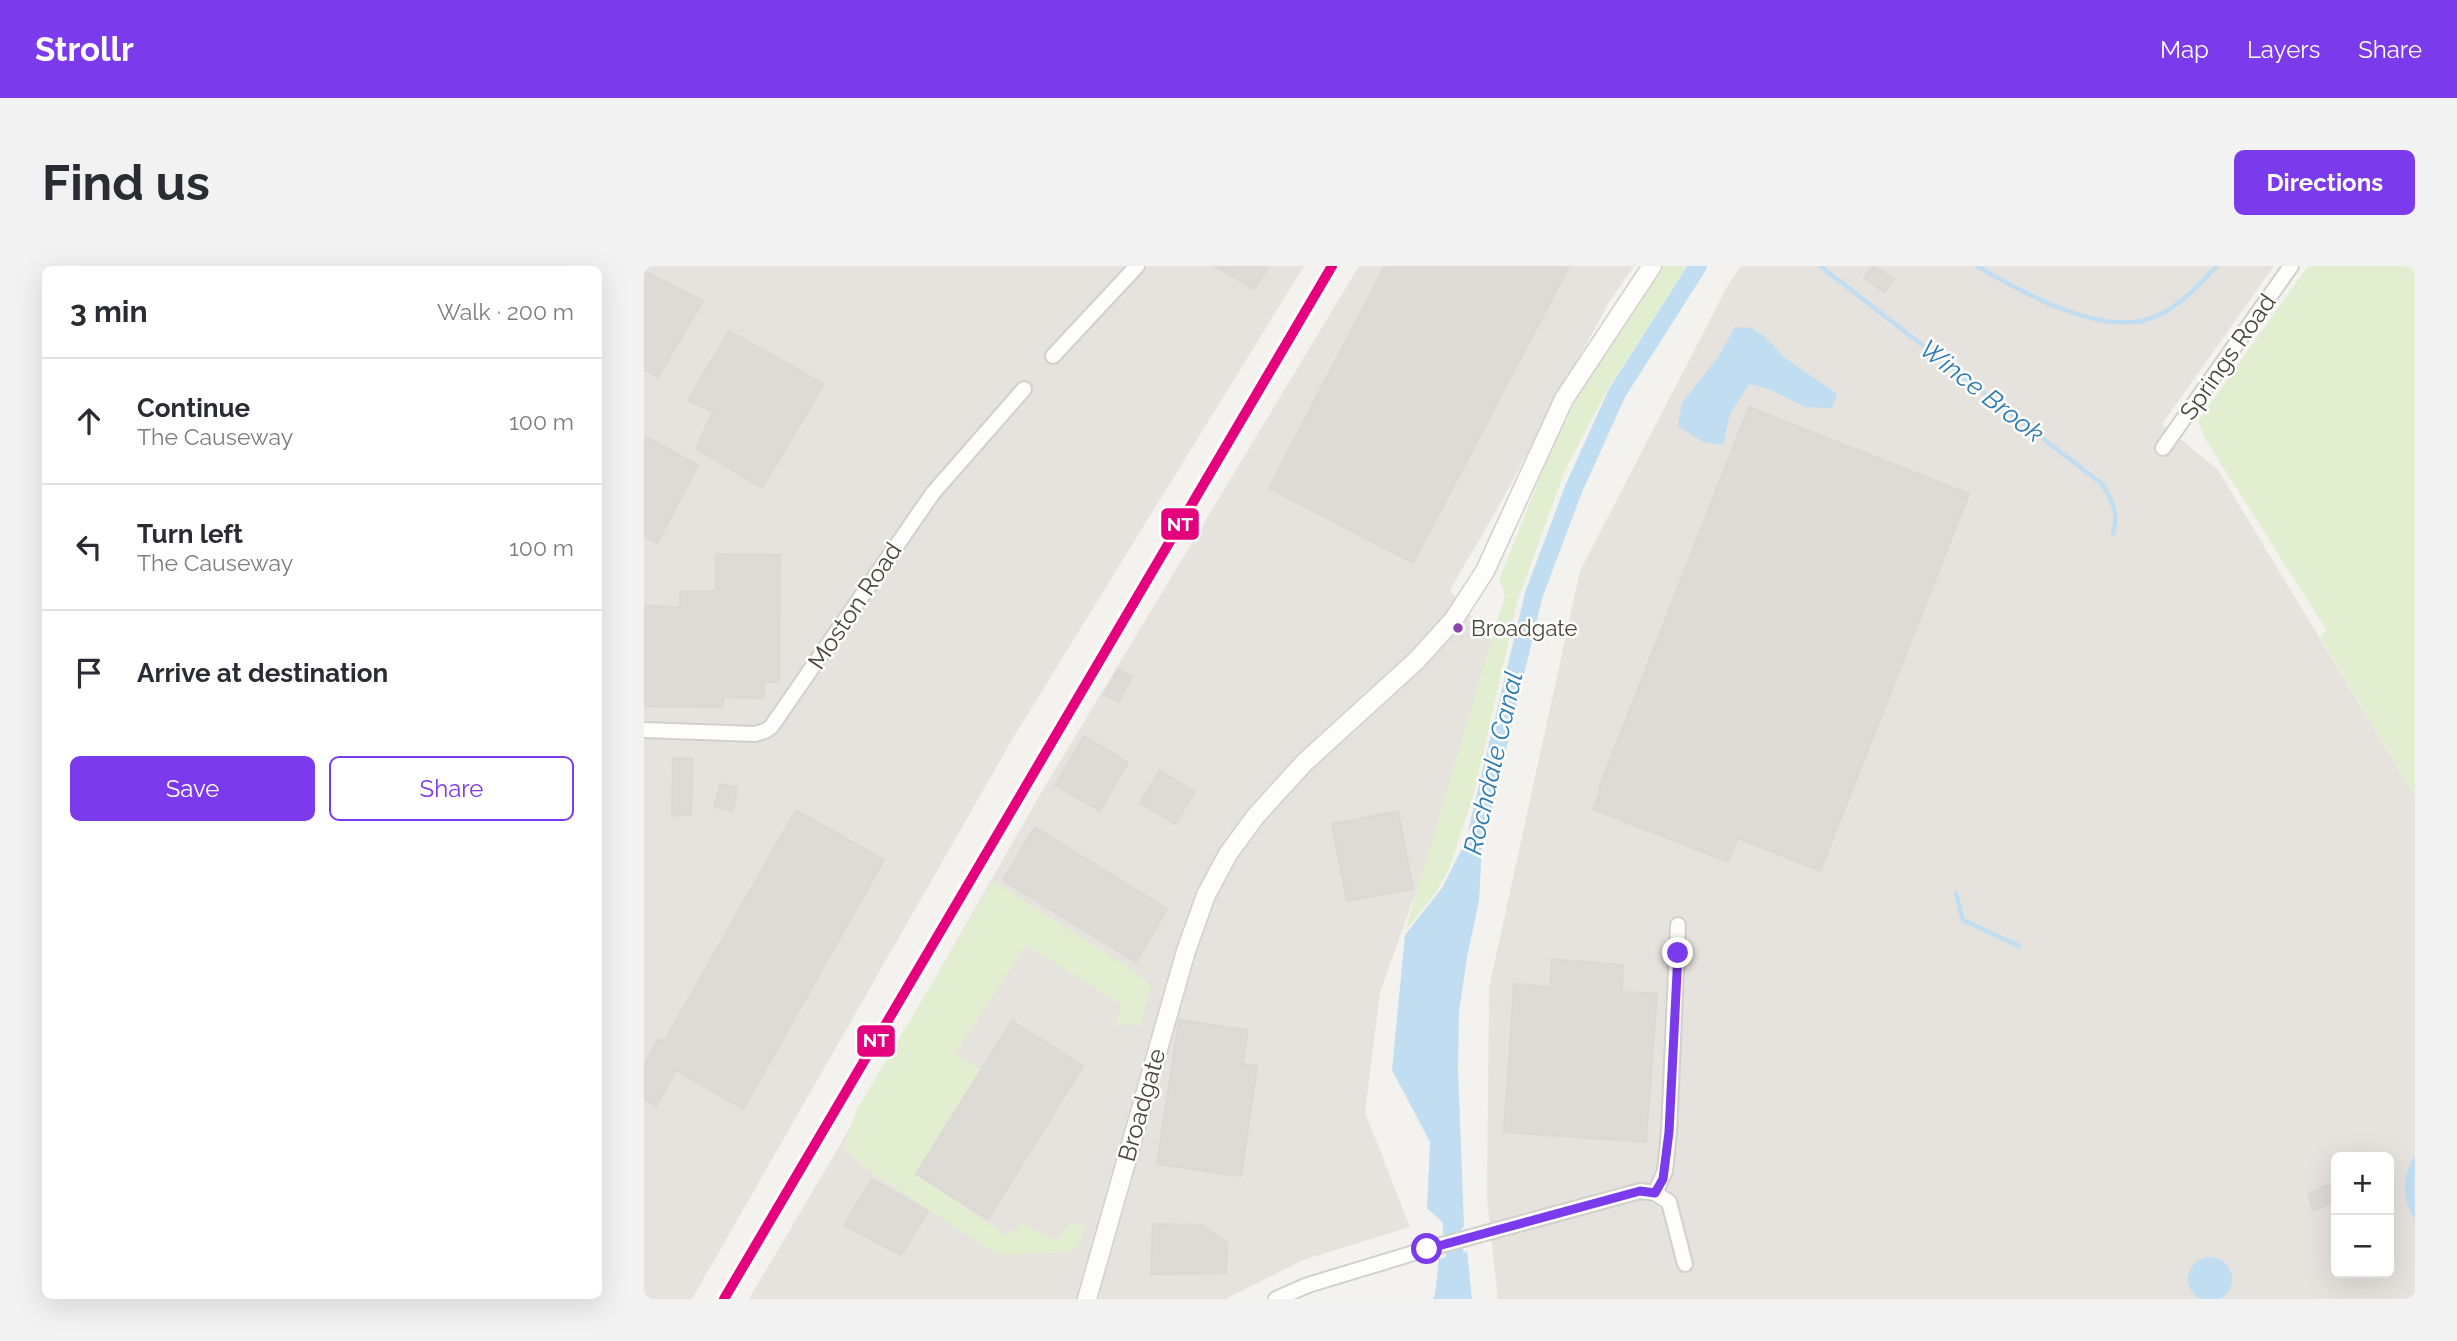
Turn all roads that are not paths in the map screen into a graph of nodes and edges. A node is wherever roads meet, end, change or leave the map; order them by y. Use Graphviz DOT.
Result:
graph roads {
  1 [pos="1138,266"];
  2 [pos="1652,266"];
  3 [pos="2291,266"];
  4 [pos="1053,356"];
  5 [pos="1024,389"];
  6 [pos="2163,448"];
  7 [pos="644,730"];
  8 [pos="1678,925"];
  9 [pos="1655,1193"];
  10 [pos="1685,1264"];
  11 [pos="1087,1299"];
  12 [pos="1276,1299"];
  1 -- 4 [label="street"];
  2 -- 11 [label="street, Broadgate"];
  3 -- 6 [label="street, Springs Road"];
  5 -- 7 [label="street, Moston Road"];
  8 -- 9 [label="street"];
  9 -- 10 [label="street"];
  9 -- 12 [label="street"];
}
